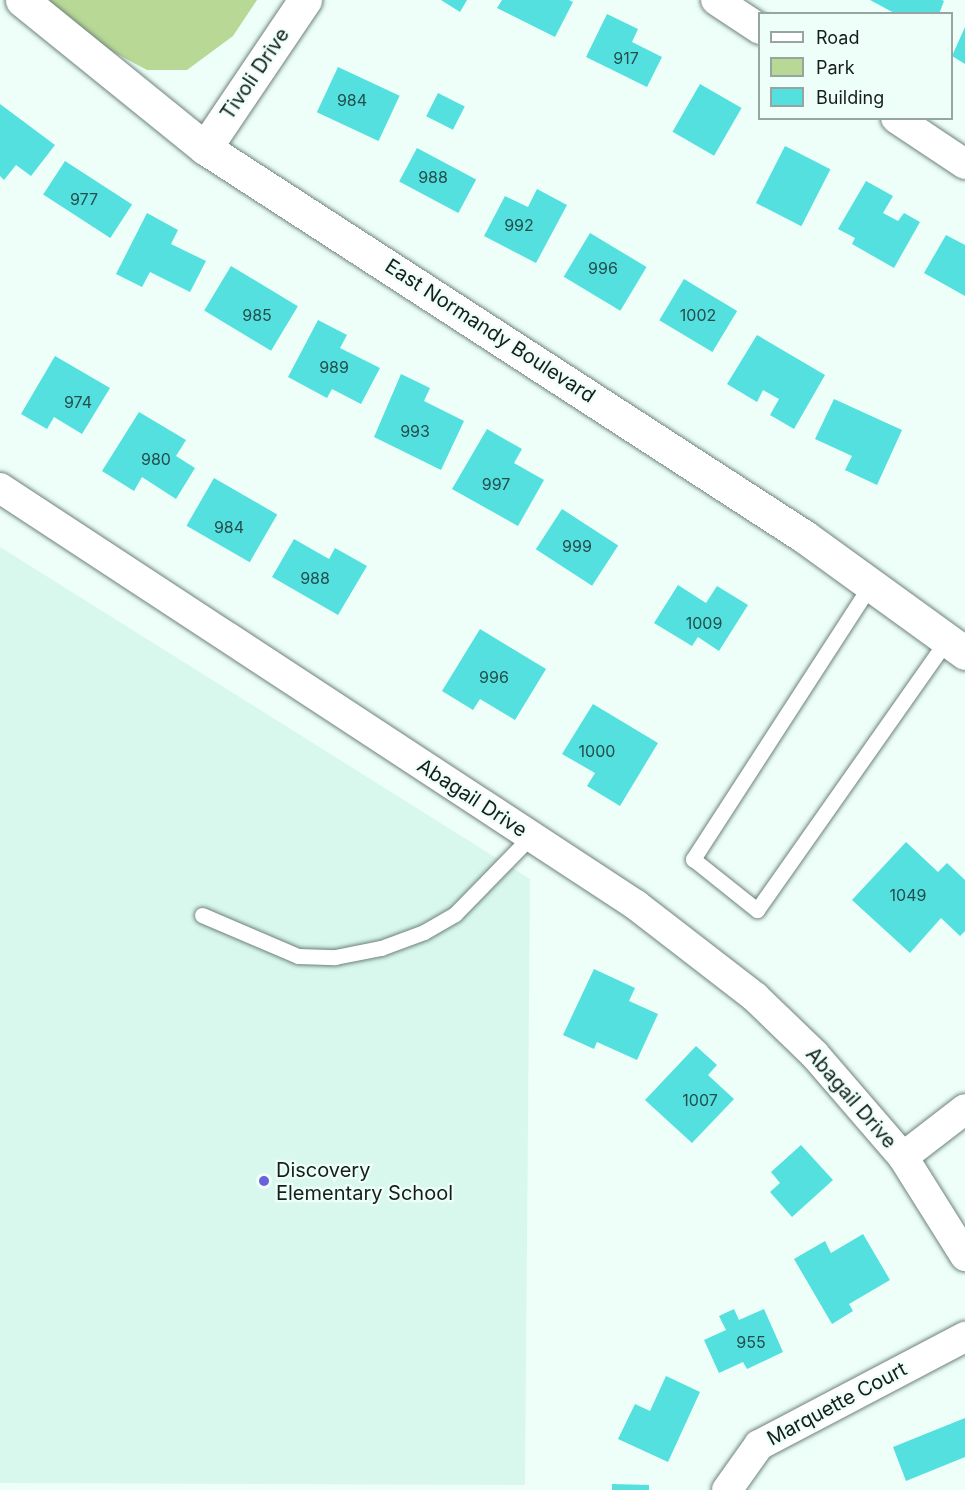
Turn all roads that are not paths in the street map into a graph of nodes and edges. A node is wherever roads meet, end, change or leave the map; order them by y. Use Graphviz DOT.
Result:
graph roads {
  1 [pos="22,0"];
  2 [pos="305,0"];
  3 [pos="716,0"];
  4 [pos="758,28"];
  5 [pos="899,120"];
  6 [pos="205,148"];
  7 [pos="965,164"];
  8 [pos="0,489"];
  9 [pos="871,584"];
  10 [pos="956,646"];
  11 [pos="531,836"];
  12 [pos="202,915"];
  13 [pos="965,1109"];
  14 [pos="903,1157"];
  15 [pos="961,1240"];
  16 [pos="965,1337"];
  17 [pos="727,1490"];
  1 -- 6 [label="street, East Normandy Boulevard"];
  2 -- 6 [label="street, Tivoli Drive"];
  3 -- 4 [label="street"];
  5 -- 7 [label="street"];
  6 -- 9 [label="street, East Normandy Boulevard"];
  8 -- 11 [label="street, Abagail Drive"];
  9 -- 10 [label="street, East Normandy Boulevard"];
  9 -- 10 [label="lane"];
  11 -- 12 [label="lane"];
  11 -- 14 [label="street, Abagail Drive"];
  13 -- 14 [label="street"];
  14 -- 15 [label="street, Abagail Drive"];
  16 -- 17 [label="street, Marquette Court"];
}
